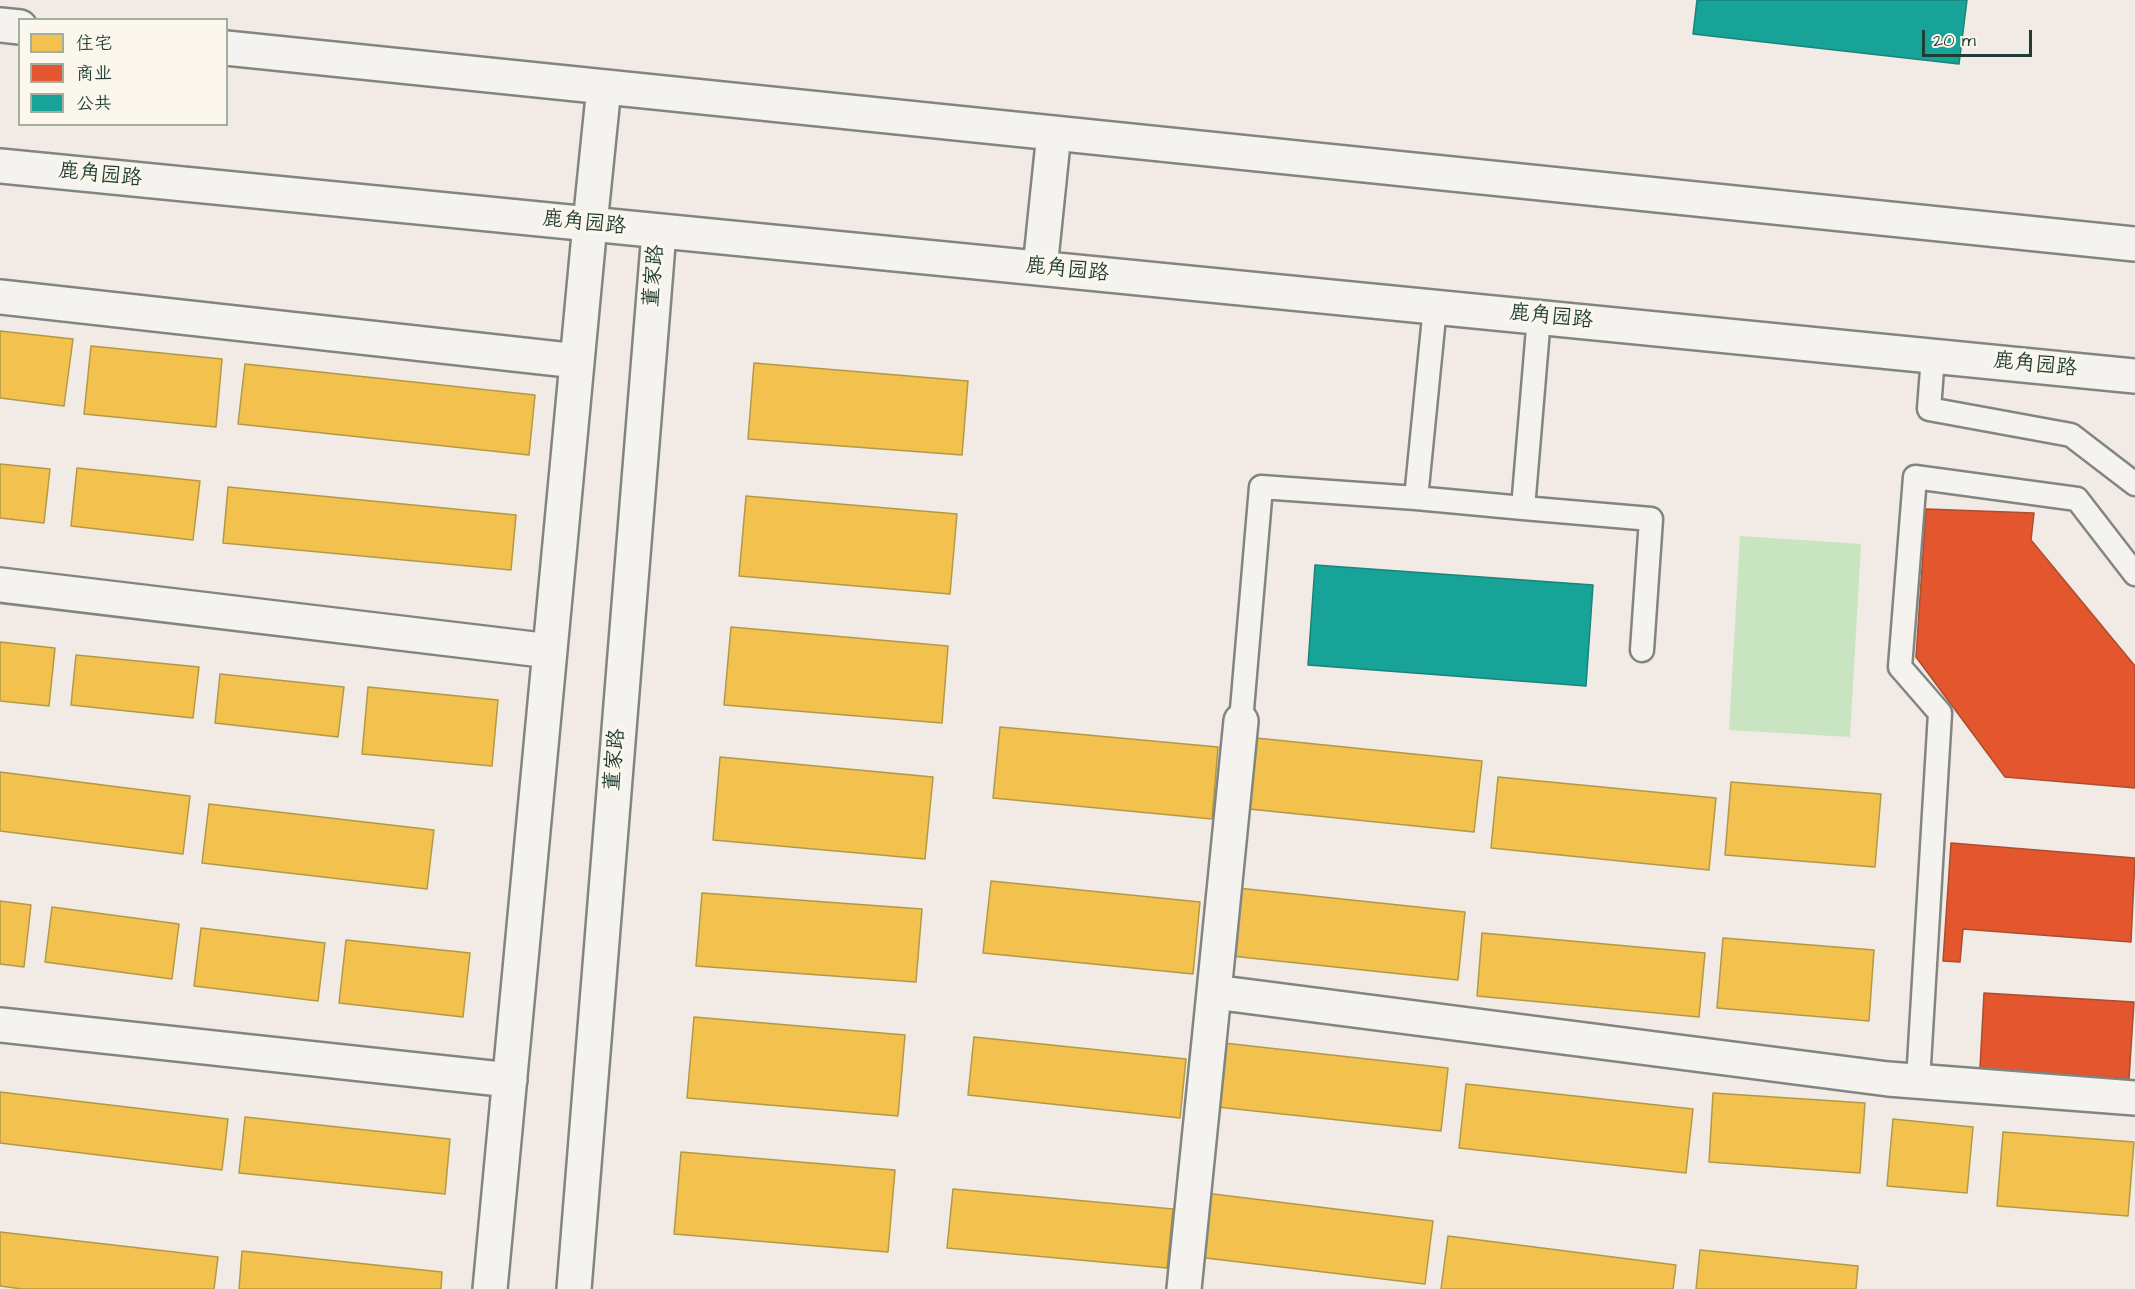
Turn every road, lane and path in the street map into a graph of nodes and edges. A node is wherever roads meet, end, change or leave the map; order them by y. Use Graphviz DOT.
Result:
graph roads {
  1 [pos="0,25"];
  2 [pos="18,27"];
  3 [pos="228,48"];
  4 [pos="604,87"];
  5 [pos="1054,133"];
  6 [pos="0,166"];
  7 [pos="590,224"];
  8 [pos="659,232"];
  9 [pos="2135,244"];
  10 [pos="1040,268"];
  11 [pos="0,297"];
  12 [pos="1435,307"];
  13 [pos="1539,317"];
  14 [pos="1933,356"];
  15 [pos="577,361"];
  16 [pos="2135,375"];
  17 [pos="2135,484"];
  18 [pos="1416,498"];
  19 [pos="1523,508"];
  20 [pos="2135,574"];
  21 [pos="0,585"];
  22 [pos="1642,650"];
  23 [pos="550,651"];
  24 [pos="1241,721"];
  25 [pos="1214,992"];
  26 [pos="0,1025"];
  27 [pos="510,1080"];
  28 [pos="1918,1081"];
  29 [pos="2135,1098"];
  30 [pos="490,1289"];
  31 [pos="574,1289"];
  32 [pos="1184,1289"];
  1 -- 2 [label="street"];
  3 -- 4 [label="street"];
  4 -- 5 [label="street"];
  4 -- 7 [label="street"];
  5 -- 9 [label="street"];
  5 -- 10 [label="street"];
  6 -- 7 [label="street, 鹿角园路"];
  7 -- 8 [label="street, 鹿角园路"];
  7 -- 15 [label="street"];
  8 -- 10 [label="street, 鹿角园路"];
  8 -- 31 [label="street, 董家路"];
  10 -- 12 [label="street, 鹿角园路"];
  11 -- 15 [label="street"];
  12 -- 13 [label="street, 鹿角园路"];
  12 -- 18 [label="lane"];
  13 -- 14 [label="street, 鹿角园路"];
  13 -- 19 [label="lane"];
  14 -- 16 [label="street, 鹿角园路"];
  14 -- 17 [label="lane"];
  15 -- 23 [label="street"];
  18 -- 19 [label="lane"];
  18 -- 24 [label="lane"];
  19 -- 22 [label="lane"];
  20 -- 28 [label="lane"];
  21 -- 23 [label="street"];
  23 -- 27 [label="street"];
  24 -- 25 [label="street"];
  25 -- 28 [label="street"];
  25 -- 32 [label="street"];
  26 -- 27 [label="street"];
  27 -- 30 [label="street"];
  28 -- 29 [label="street"];
}
